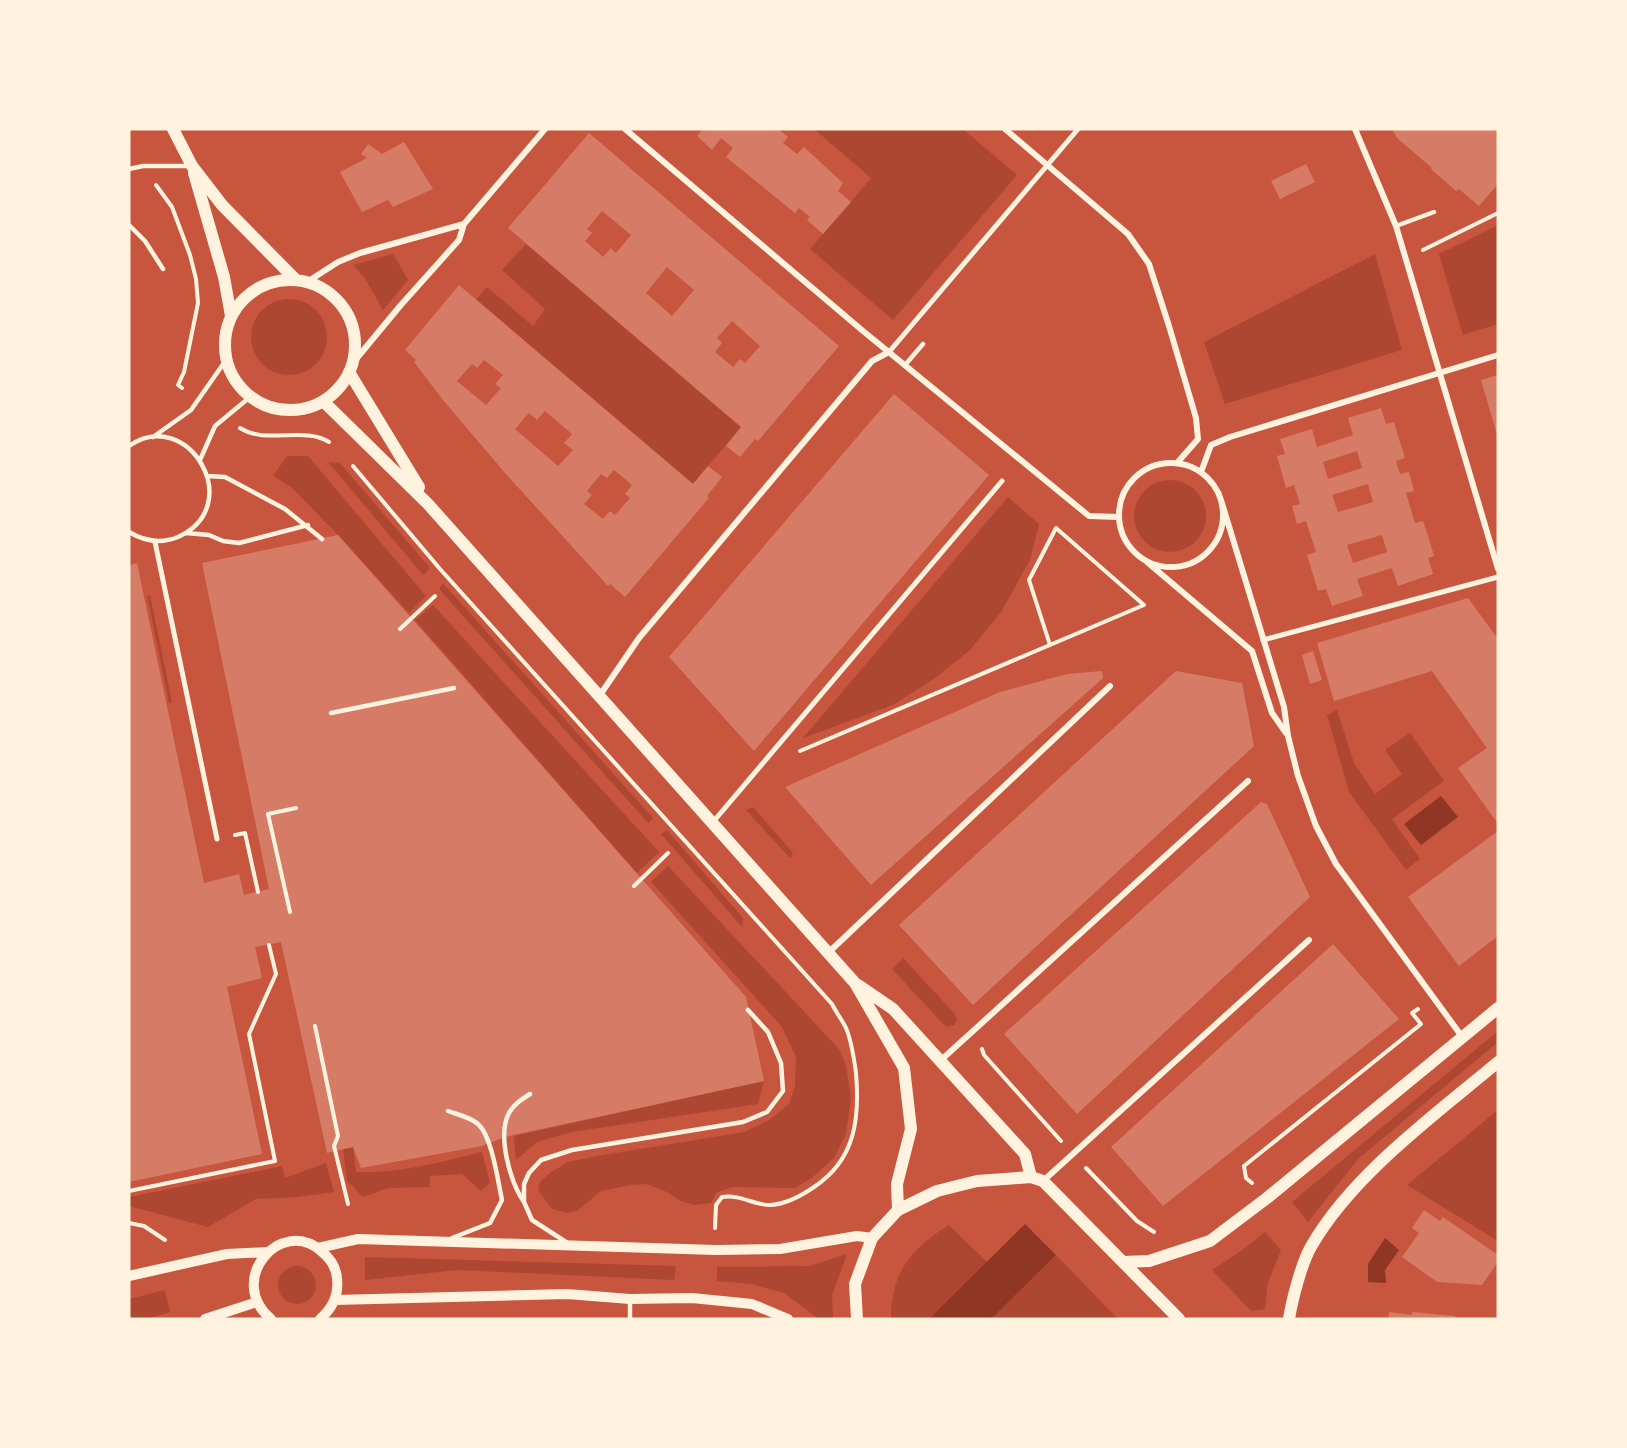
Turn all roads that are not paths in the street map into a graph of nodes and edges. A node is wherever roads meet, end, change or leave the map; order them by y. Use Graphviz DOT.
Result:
graph roads {
  1 [pos="173,129"];
  2 [pos="545,129"];
  3 [pos="625,129"];
  4 [pos="1005,129"];
  5 [pos="1078,129"];
  6 [pos="1355,129"];
  7 [pos="192,166"];
  8 [pos="1049,166"];
  9 [pos="129,169"];
  10 [pos="1434,212"];
  11 [pos="464,224"];
  12 [pos="129,225"];
  13 [pos="1396,226"];
  14 [pos="163,269"];
  15 [pos="302,281"];
  16 [pos="231,316"];
  17 [pos="923,344"];
  18 [pos="889,352"];
  19 [pos="1498,355"];
  20 [pos="226,360"];
  21 [pos="905,365"];
  22 [pos="350,368"];
  23 [pos="1438,374"];
  24 [pos="250,397"];
  25 [pos="323,401"];
  26 [pos="153,437"];
  27 [pos="131,444"];
  28 [pos="200,459"];
  29 [pos="1177,463"];
  30 [pos="1201,472"];
  31 [pos="208,476"];
  32 [pos="1002,481"];
  33 [pos="1221,500"];
  34 [pos="428,504"];
  35 [pos="1119,517"];
  36 [pos="308,525"];
  37 [pos="129,532"];
  38 [pos="186,533"];
  39 [pos="322,539"];
  40 [pos="155,542"];
  41 [pos="1143,558"];
  42 [pos="1498,569"];
  43 [pos="1498,576"];
  44 [pos="1263,640"];
  45 [pos="1110,687"];
  46 [pos="454,688"];
  47 [pos="600,695"];
  48 [pos="331,713"];
  49 [pos="1288,736"];
  50 [pos="1248,781"];
  51 [pos="713,822"];
  52 [pos="217,839"];
  53 [pos="1309,940"];
  54 [pos="828,953"];
  55 [pos="855,983"];
  56 [pos="1498,1008"];
  57 [pos="748,1010"];
  58 [pos="1463,1038"];
  59 [pos="940,1061"];
  60 [pos="1498,1062"];
  61 [pos="530,1094"];
  62 [pos="448,1112"];
  63 [pos="1037,1179"];
  64 [pos="524,1202"];
  65 [pos="898,1210"];
  66 [pos="872,1238"];
  67 [pos="442,1241"];
  68 [pos="571,1245"];
  69 [pos="318,1248"];
  70 [pos="267,1252"];
  71 [pos="1123,1262"];
  72 [pos="129,1276"];
  73 [pos="630,1299"];
  74 [pos="335,1300"];
  75 [pos="257,1302"];
  76 [pos="205,1319"];
  77 [pos="272,1319"];
  78 [pos="320,1319"];
  79 [pos="630,1319"];
  80 [pos="788,1319"];
  81 [pos="857,1319"];
  82 [pos="1179,1319"];
  83 [pos="1289,1319"];
  1 -- 7 [label="main road"];
  2 -- 11 [label="street"];
  3 -- 18 [label="street"];
  4 -- 8 [label="street"];
  5 -- 8 [label="street"];
  6 -- 13 [label="street"];
  7 -- 9 [label="lane"];
  7 -- 15 [label="main road"];
  7 -- 16 [label="main road"];
  8 -- 18 [label="street"];
  8 -- 29 [label="street"];
  10 -- 13 [label="lane"];
  11 -- 15 [label="street"];
  11 -- 22 [label="street"];
  12 -- 14 [label="lane"];
  13 -- 23 [label="street"];
  15 -- 16 [label="main road"];
  15 -- 22 [label="main road"];
  16 -- 20 [label="main road"];
  17 -- 21 [label="lane"];
  18 -- 21 [label="street"];
  18 -- 47 [label="street"];
  19 -- 23 [label="street"];
  20 -- 24 [label="main road"];
  20 -- 26 [label="lane"];
  21 -- 35 [label="street"];
  22 -- 25 [label="main road"];
  22 -- 34 [label="main road"];
  23 -- 30 [label="street"];
  23 -- 42 [label="street"];
  24 -- 25 [label="main road"];
  24 -- 28 [label="lane"];
  25 -- 34 [label="main road"];
  26 -- 27 [label="lane"];
  26 -- 28 [label="lane"];
  28 -- 31 [label="lane"];
  29 -- 30 [label="street"];
  29 -- 35 [label="street"];
  30 -- 33 [label="street"];
  31 -- 36 [label="lane"];
  31 -- 38 [label="lane"];
  32 -- 51 [label="street"];
  33 -- 41 [label="street"];
  33 -- 44 [label="street"];
  34 -- 47 [label="main road"];
  35 -- 41 [label="street"];
  36 -- 38 [label="lane"];
  36 -- 39 [label="lane"];
  37 -- 40 [label="lane"];
  38 -- 40 [label="lane"];
  40 -- 52 [label="street"];
  41 -- 49 [label="street"];
  43 -- 44 [label="street"];
  44 -- 49 [label="street"];
  45 -- 54 [label="street"];
  46 -- 48 [label="lane"];
  47 -- 51 [label="main road"];
  49 -- 58 [label="street"];
  50 -- 59 [label="street"];
  51 -- 54 [label="main road"];
  53 -- 63 [label="street"];
  54 -- 55 [label="main road"];
  55 -- 59 [label="main road"];
  55 -- 65 [label="main road"];
  56 -- 58 [label="main road"];
  57 -- 64 [label="lane"];
  58 -- 71 [label="main road"];
  59 -- 63 [label="main road"];
  60 -- 83 [label="main road"];
  61 -- 64 [label="lane"];
  62 -- 67 [label="lane"];
  63 -- 65 [label="main road"];
  63 -- 71 [label="main road"];
  64 -- 68 [label="lane"];
  65 -- 66 [label="main road"];
  66 -- 68 [label="street"];
  66 -- 81 [label="main road"];
  67 -- 68 [label="street"];
  67 -- 69 [label="street"];
  69 -- 70 [label="street"];
  69 -- 74 [label="street"];
  70 -- 72 [label="street"];
  70 -- 75 [label="street"];
  71 -- 82 [label="main road"];
  73 -- 74 [label="street"];
  73 -- 79 [label="lane"];
  73 -- 80 [label="street"];
  74 -- 78 [label="street"];
  75 -- 76 [label="street"];
  75 -- 77 [label="street"];
}
